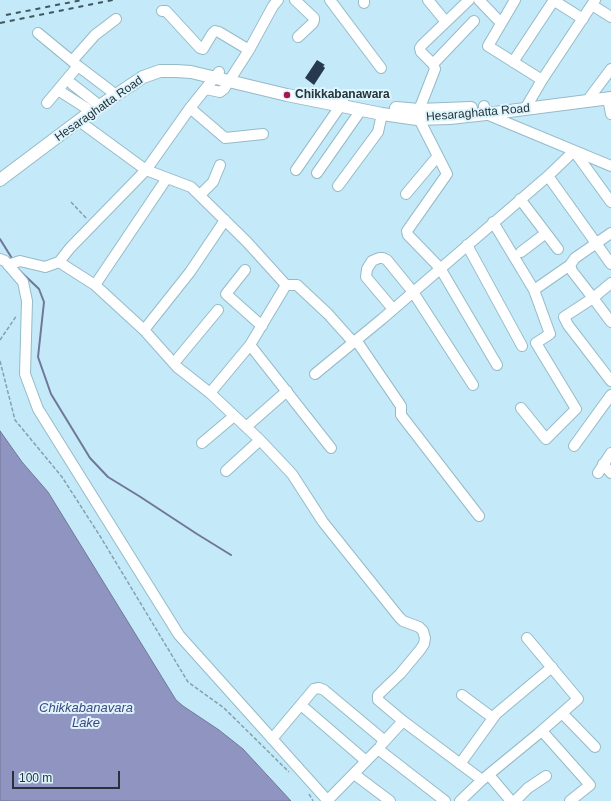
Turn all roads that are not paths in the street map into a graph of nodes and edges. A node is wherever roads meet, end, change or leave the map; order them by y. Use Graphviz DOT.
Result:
graph roads {
  1 [pos="278,0"];
  2 [pos="295,0"];
  3 [pos="330,0"];
  4 [pos="428,0"];
  5 [pos="469,0"];
  6 [pos="479,0"];
  7 [pos="515,0"];
  8 [pos="554,0"];
  9 [pos="593,2"];
  10 [pos="162,11"];
  11 [pos="611,17"];
  12 [pos="116,19"];
  13 [pos="583,19"];
  14 [pos="474,21"];
  15 [pos="446,22"];
  16 [pos="501,23"];
  17 [pos="38,33"];
  18 [pos="298,37"];
  19 [pos="249,50"];
  20 [pos="514,62"];
  21 [pos="75,64"];
  22 [pos="433,64"];
  23 [pos="381,68"];
  24 [pos="611,69"];
  25 [pos="217,76"];
  26 [pos="231,79"];
  27 [pos="542,80"];
  28 [pos="72,84"];
  29 [pos="206,89"];
  30 [pos="58,90"];
  31 [pos="110,91"];
  32 [pos="610,95"];
  33 [pos="590,97"];
  34 [pos="48,102"];
  35 [pos="342,102"];
  36 [pos="528,105"];
  37 [pos="190,108"];
  38 [pos="361,110"];
  39 [pos="485,110"];
  40 [pos="85,112"];
  41 [pos="382,114"];
  42 [pos="419,114"];
  43 [pos="611,114"];
  44 [pos="263,134"];
  45 [pos="574,151"];
  46 [pos="437,157"];
  47 [pos="220,165"];
  48 [pos="611,166"];
  49 [pos="0,170"];
  50 [pos="146,170"];
  51 [pos="296,170"];
  52 [pos="317,173"];
  53 [pos="548,176"];
  54 [pos="167,178"];
  55 [pos="0,180"];
  56 [pos="338,186"];
  57 [pos="406,194"];
  58 [pos="200,196"];
  59 [pos="520,199"];
  60 [pos="611,202"];
  61 [pos="225,220"];
  62 [pos="493,222"];
  63 [pos="546,233"];
  64 [pos="611,233"];
  65 [pos="596,243"];
  66 [pos="467,245"];
  67 [pos="558,249"];
  68 [pos="520,252"];
  69 [pos="0,258"];
  70 [pos="59,262"];
  71 [pos="13,264"];
  72 [pos="611,264"];
  73 [pos="570,265"];
  74 [pos="440,268"];
  75 [pos="245,270"];
  76 [pos="611,283"];
  77 [pos="95,285"];
  78 [pos="286,285"];
  79 [pos="534,290"];
  80 [pos="413,292"];
  81 [pos="593,298"];
  82 [pos="393,309"];
  83 [pos="218,310"];
  84 [pos="611,322"];
  85 [pos="262,326"];
  86 [pos="144,330"];
  87 [pos="355,341"];
  88 [pos="250,345"];
  89 [pos="522,346"];
  90 [pos="174,363"];
  91 [pos="497,365"];
  92 [pos="315,374"];
  93 [pos="611,381"];
  94 [pos="473,385"];
  95 [pos="287,391"];
  96 [pos="210,393"];
  97 [pos="611,395"];
  98 [pos="521,408"];
  99 [pos="234,416"];
  100 [pos="246,427"];
  101 [pos="260,440"];
  102 [pos="202,443"];
  103 [pos="574,446"];
  104 [pos="331,448"];
  105 [pos="611,453"];
  106 [pos="226,471"];
  107 [pos="611,473"];
  108 [pos="479,516"];
  109 [pos="527,638"];
  110 [pos="552,667"];
  111 [pos="462,695"];
  112 [pos="301,705"];
  113 [pos="562,713"];
  114 [pos="493,718"];
  115 [pos="403,721"];
  116 [pos="542,730"];
  117 [pos="272,739"];
  118 [pos="385,740"];
  119 [pos="595,747"];
  120 [pos="378,749"];
  121 [pos="366,761"];
  122 [pos="460,764"];
  123 [pos="354,774"];
  124 [pos="546,776"];
  125 [pos="485,778"];
  126 [pos="327,801"];
  127 [pos="390,801"];
  128 [pos="445,801"];
  129 [pos="460,801"];
  130 [pos="511,801"];
  131 [pos="515,801"];
  132 [pos="570,801"];
  1 -- 19 [label="street"];
  2 -- 18 [label="street"];
  3 -- 23 [label="street"];
  4 -- 15 [label="street"];
  5 -- 15 [label="street"];
  6 -- 16 [label="street"];
  7 -- 16 [label="street"];
  8 -- 13 [label="street"];
  8 -- 20 [label="street"];
  9 -- 11 [label="street"];
  9 -- 13 [label="street"];
  10 -- 19 [label="street"];
  12 -- 21 [label="street"];
  13 -- 27 [label="street"];
  14 -- 22 [label="street"];
  15 -- 22 [label="street"];
  16 -- 20 [label="street"];
  17 -- 21 [label="street"];
  19 -- 26 [label="street"];
  20 -- 27 [label="street"];
  21 -- 30 [label="street"];
  21 -- 31 [label="street"];
  22 -- 42 [label="street"];
  24 -- 33 [label="street"];
  25 -- 26 [label="main road"];
  25 -- 29 [label="street"];
  25 -- 31 [label="main road"];
  25 -- 40 [label="main road, Hesaraghatta Road"];
  26 -- 29 [label="street"];
  26 -- 35 [label="main road"];
  27 -- 36 [label="street"];
  28 -- 40 [label="street"];
  29 -- 37 [label="street"];
  30 -- 34 [label="street"];
  30 -- 40 [label="street"];
  31 -- 40 [label="main road"];
  32 -- 33 [label="main road"];
  32 -- 43 [label="street"];
  33 -- 36 [label="main road"];
  35 -- 38 [label="main road, Hesaraghatta Road"];
  35 -- 42 [label="main road"];
  35 -- 51 [label="street"];
  36 -- 39 [label="main road"];
  37 -- 44 [label="street"];
  37 -- 50 [label="street"];
  38 -- 41 [label="main road, Hesaraghatta Road"];
  38 -- 52 [label="street"];
  39 -- 42 [label="main road"];
  39 -- 45 [label="street"];
  40 -- 49 [label="main road"];
  40 -- 50 [label="street"];
  40 -- 55 [label="main road, Hesaraghatta Road"];
  41 -- 42 [label="main road, Hesaraghatta Road"];
  41 -- 56 [label="street"];
  42 -- 46 [label="street"];
  45 -- 48 [label="street"];
  45 -- 53 [label="street"];
  45 -- 60 [label="street"];
  46 -- 57 [label="street"];
  46 -- 74 [label="street"];
  47 -- 58 [label="street"];
  50 -- 54 [label="street"];
  50 -- 70 [label="street"];
  53 -- 59 [label="street"];
  53 -- 65 [label="street"];
  54 -- 58 [label="street"];
  54 -- 77 [label="street"];
  58 -- 61 [label="street"];
  59 -- 62 [label="street"];
  59 -- 63 [label="street"];
  61 -- 78 [label="street"];
  61 -- 86 [label="street"];
  62 -- 66 [label="street"];
  62 -- 79 [label="street"];
  63 -- 67 [label="street"];
  63 -- 68 [label="street"];
  64 -- 65 [label="street"];
  65 -- 72 [label="street"];
  65 -- 73 [label="street"];
  66 -- 74 [label="street"];
  66 -- 89 [label="street"];
  69 -- 71 [label="street"];
  70 -- 71 [label="street"];
  70 -- 77 [label="street"];
  71 -- 117 [label="street"];
  73 -- 79 [label="street"];
  73 -- 81 [label="street"];
  74 -- 80 [label="street"];
  74 -- 91 [label="street"];
  75 -- 85 [label="street"];
  76 -- 81 [label="street"];
  77 -- 86 [label="street"];
  78 -- 85 [label="street"];
  78 -- 87 [label="street"];
  79 -- 98 [label="street"];
  80 -- 82 [label="street"];
  80 -- 82 [label="street"];
  80 -- 94 [label="street"];
  81 -- 84 [label="street"];
  81 -- 93 [label="street"];
  82 -- 87 [label="street"];
  83 -- 90 [label="street"];
  85 -- 88 [label="street"];
  86 -- 90 [label="street"];
  87 -- 92 [label="street"];
  87 -- 108 [label="street"];
  88 -- 95 [label="street"];
  88 -- 96 [label="street"];
  90 -- 96 [label="street"];
  95 -- 100 [label="street"];
  95 -- 104 [label="street"];
  96 -- 99 [label="street"];
  97 -- 103 [label="street"];
  99 -- 100 [label="street"];
  99 -- 102 [label="street"];
  100 -- 101 [label="street"];
  101 -- 106 [label="street"];
  101 -- 115 [label="street"];
  105 -- 107 [label="street"];
  109 -- 110 [label="street"];
  110 -- 113 [label="street"];
  110 -- 114 [label="street"];
  111 -- 114 [label="street"];
  112 -- 117 [label="street"];
  112 -- 118 [label="street"];
  112 -- 121 [label="street"];
  113 -- 116 [label="street"];
  113 -- 119 [label="street"];
  114 -- 122 [label="street"];
  115 -- 118 [label="street"];
  115 -- 122 [label="street"];
  116 -- 125 [label="street"];
  116 -- 132 [label="street"];
  117 -- 126 [label="street"];
  118 -- 120 [label="street"];
  120 -- 121 [label="street"];
  120 -- 128 [label="street"];
  121 -- 123 [label="street"];
  122 -- 125 [label="street"];
  123 -- 126 [label="street"];
  123 -- 127 [label="street"];
  124 -- 131 [label="street"];
  125 -- 129 [label="street"];
  125 -- 130 [label="street"];
}
